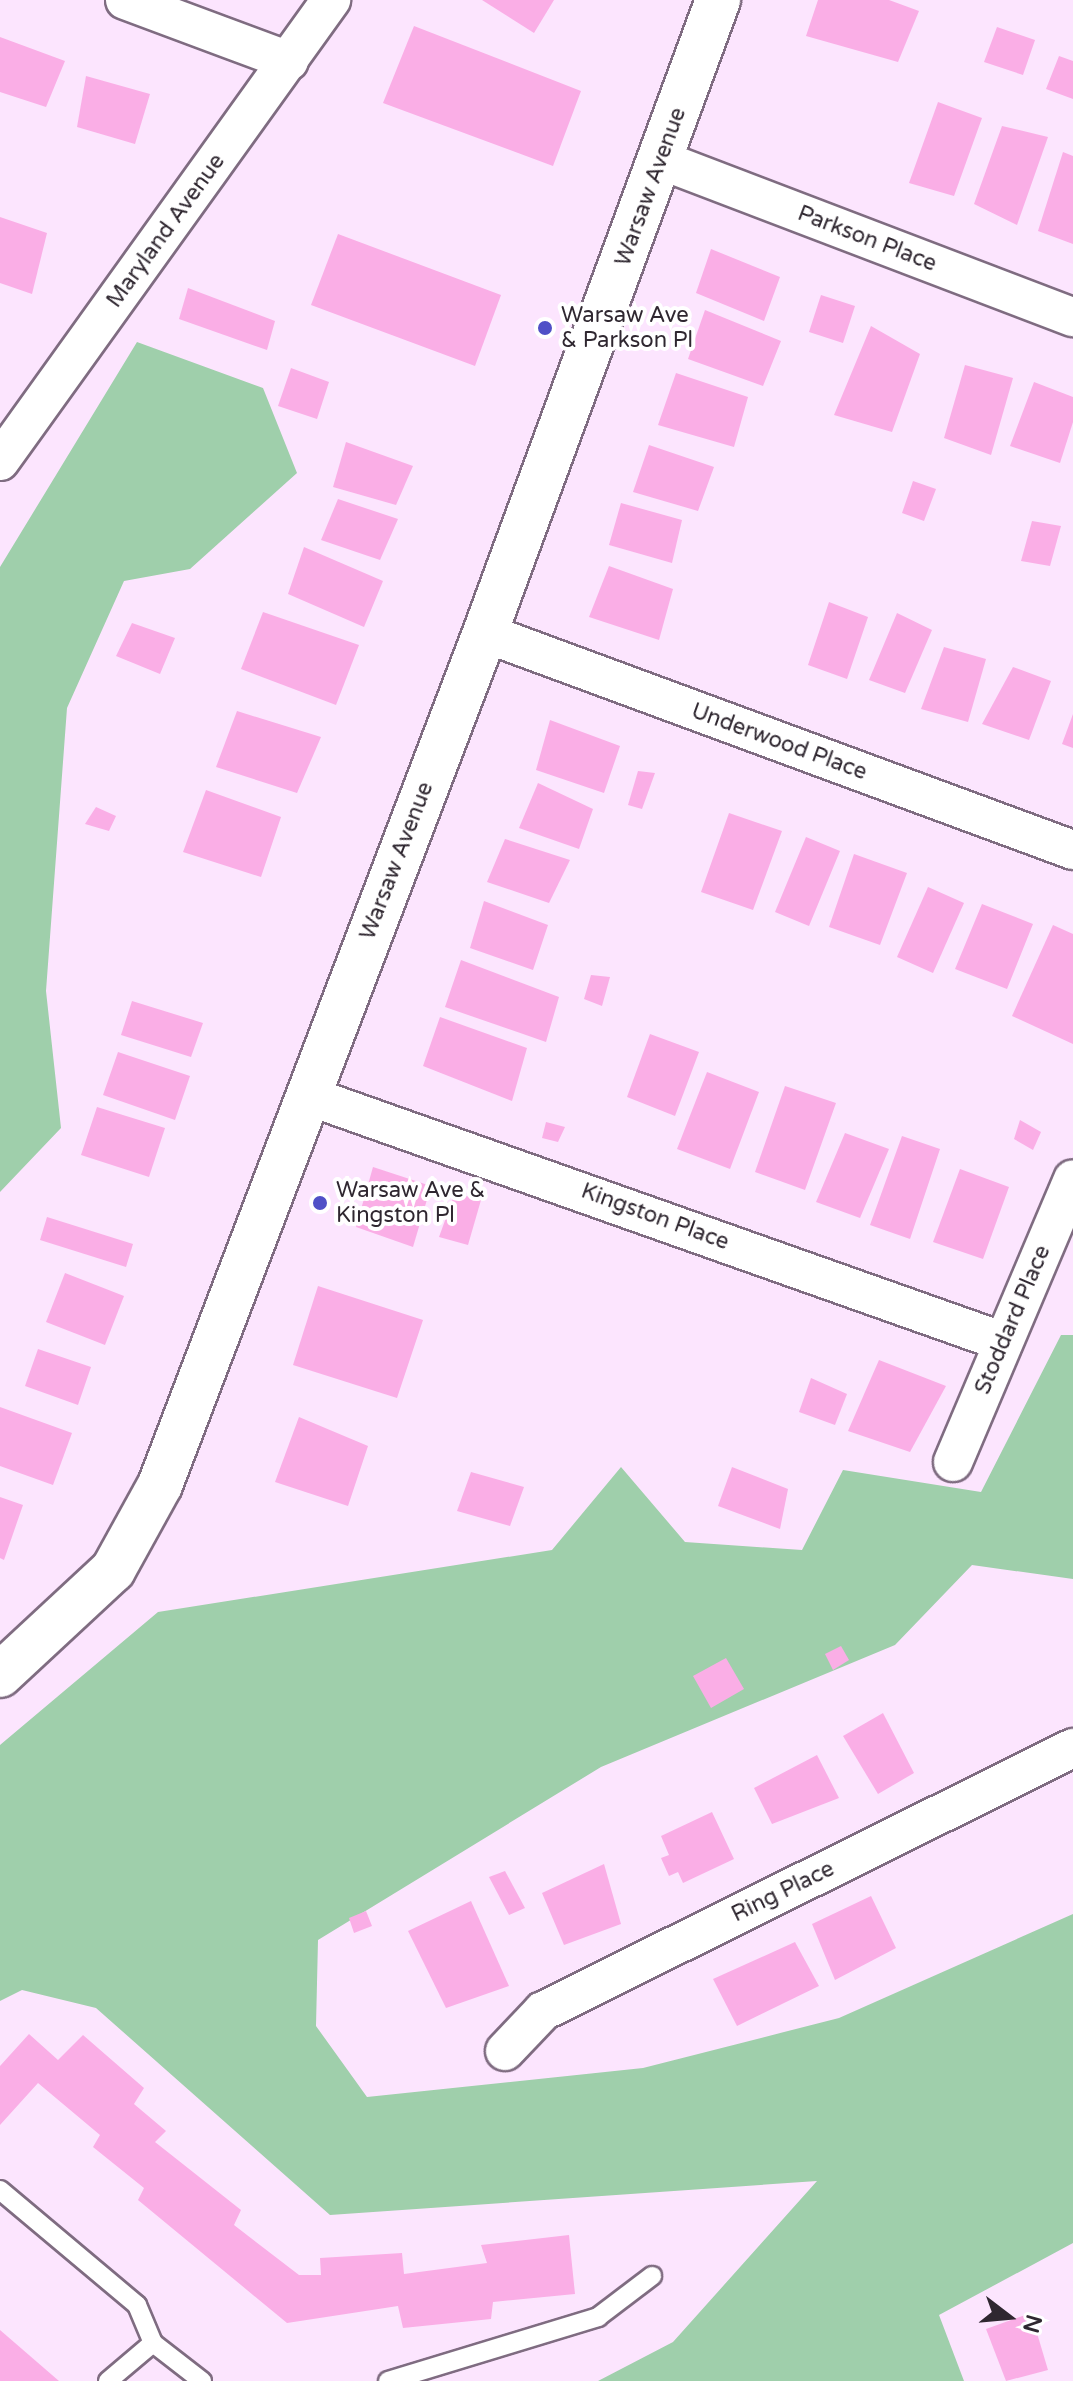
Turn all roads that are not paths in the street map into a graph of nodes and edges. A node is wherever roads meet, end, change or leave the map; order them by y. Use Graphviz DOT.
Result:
graph roads {
  1 [pos="125,0"];
  2 [pos="331,0"];
  3 [pos="718,0"];
  4 [pos="289,61"];
  5 [pos="661,160"];
  6 [pos="1073,317"];
  7 [pos="0,461"];
  8 [pos="485,633"];
  9 [pos="1073,850"];
  10 [pos="306,1095"];
  11 [pos="1073,1179"];
  12 [pos="1004,1342"];
  13 [pos="953,1462"];
  14 [pos="0,1675"];
  15 [pos="1073,1748"];
  16 [pos="505,2051"];
  17 [pos="0,2190"];
  18 [pos="652,2276"];
  19 [pos="153,2343"];
  20 [pos="108,2381"];
  21 [pos="202,2381"];
  22 [pos="388,2381"];
  1 -- 4 [label="street"];
  2 -- 4 [label="street, Maryland Avenue"];
  3 -- 5 [label="main road, Warsaw Avenue"];
  4 -- 7 [label="street, Maryland Avenue"];
  5 -- 6 [label="street, Parkson Place"];
  5 -- 8 [label="main road, Warsaw Avenue"];
  8 -- 9 [label="street, Underwood Place"];
  8 -- 10 [label="main road, Warsaw Avenue"];
  10 -- 12 [label="street, Kingston Place"];
  10 -- 14 [label="main road, Warsaw Avenue"];
  11 -- 12 [label="street, Stoddard Place"];
  12 -- 13 [label="street, Stoddard Place"];
  15 -- 16 [label="street, Ring Place"];
  17 -- 19 [label="lane"];
  18 -- 22 [label="lane"];
  19 -- 20 [label="lane"];
  19 -- 21 [label="lane"];
}
